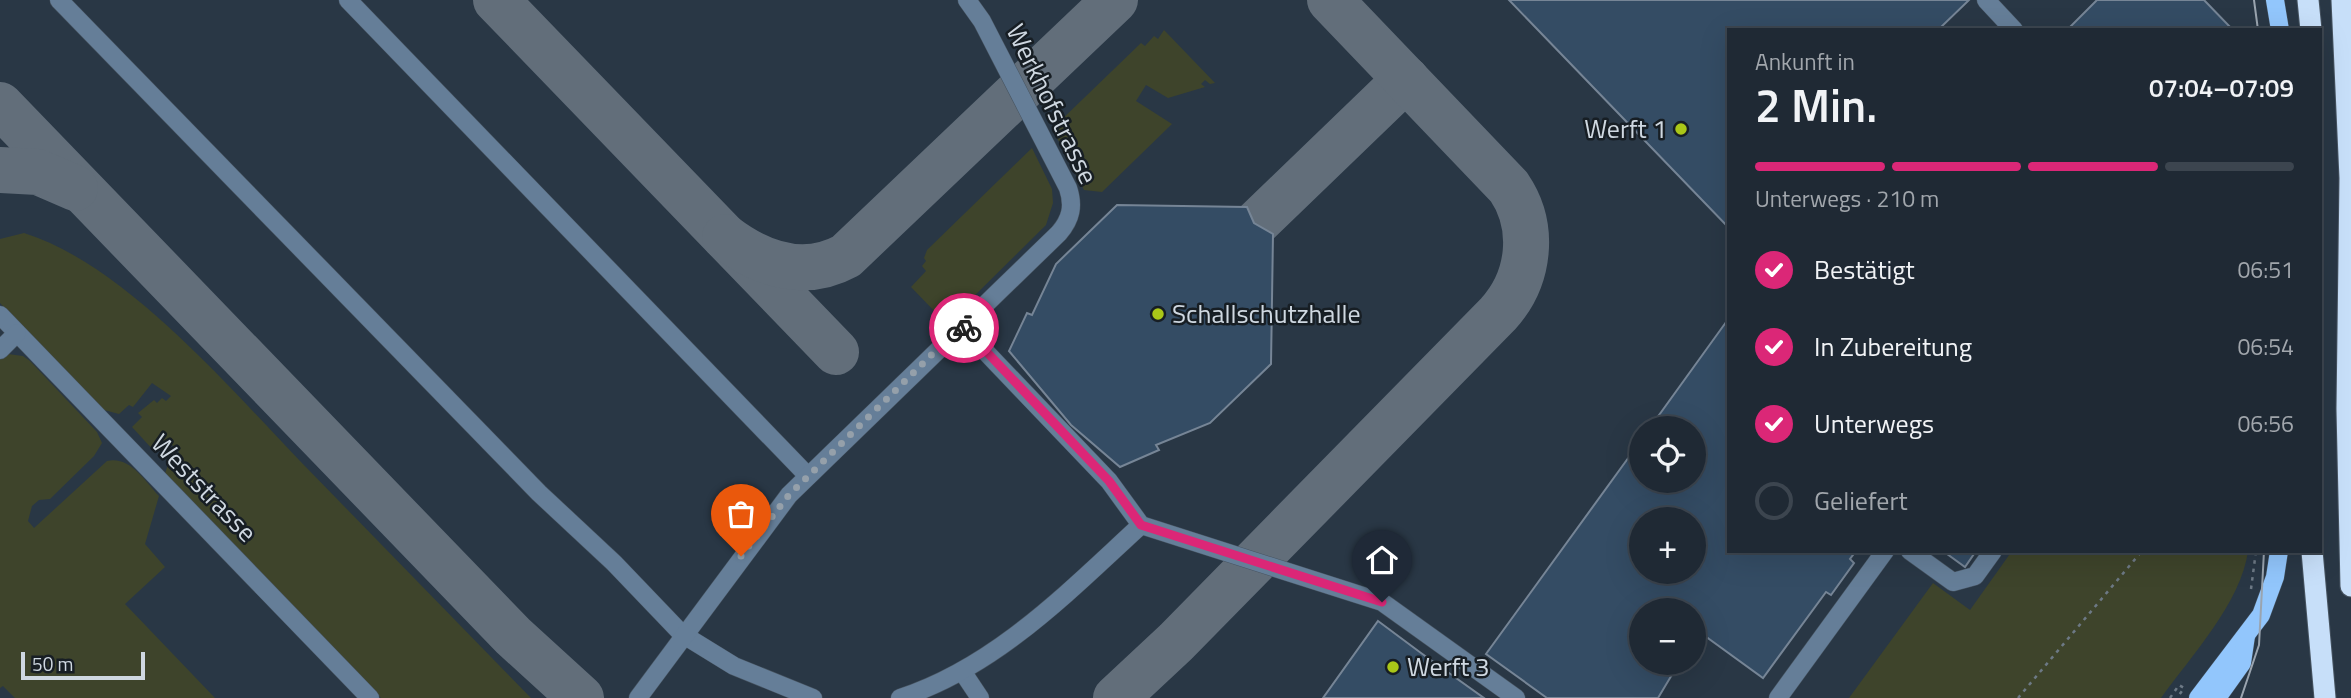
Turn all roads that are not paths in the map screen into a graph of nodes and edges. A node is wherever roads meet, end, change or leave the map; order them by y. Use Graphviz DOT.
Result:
graph roads {
  1 [pos="59,0"];
  2 [pos="348,0"];
  3 [pos="967,0"];
  4 [pos="1986,0"];
  5 [pos="2275,0"];
  6 [pos="2308,0"];
  7 [pos="2342,0"];
  8 [pos="2012,28"];
  9 [pos="2280,28"];
  10 [pos="2311,28"];
  11 [pos="0,315"];
  12 [pos="961,326"];
  13 [pos="17,333"];
  14 [pos="0,350"];
  15 [pos="808,475"];
  16 [pos="1141,525"];
  17 [pos="1884,553"];
  18 [pos="1913,553"];
  19 [pos="1992,553"];
  20 [pos="2279,553"];
  21 [pos="2312,553"];
  22 [pos="2351,586"];
  23 [pos="682,634"];
  24 [pos="2246,636"];
  25 [pos="962,671"];
  26 [pos="2191,693"];
  27 [pos="370,698"];
  28 [pos="638,698"];
  29 [pos="813,698"];
  30 [pos="900,698"];
  31 [pos="980,698"];
  32 [pos="1516,698"];
  33 [pos="1778,698"];
  34 [pos="2217,698"];
  35 [pos="2325,698"];
  1 -- 23 [label="lane"];
  2 -- 15 [label="lane"];
  3 -- 12 [label="lane, Werkhofstrasse"];
  4 -- 8 [label="lane"];
  5 -- 9 [label="main road"];
  6 -- 10 [label="highway"];
  7 -- 22 [label="highway"];
  11 -- 13 [label="lane, Weststrasse"];
  12 -- 15 [label="lane, Werkhofstrasse"];
  12 -- 16 [label="lane"];
  13 -- 14 [label="lane"];
  13 -- 27 [label="lane, Weststrasse"];
  15 -- 23 [label="lane, Werkhofstrasse"];
  16 -- 25 [label="lane"];
  16 -- 32 [label="lane"];
  17 -- 33 [label="lane"];
  18 -- 19 [label="lane"];
  20 -- 24 [label="main road"];
  21 -- 35 [label="highway"];
  23 -- 28 [label="lane, Werkhofstrasse"];
  23 -- 29 [label="lane"];
  24 -- 26 [label="main road"];
  24 -- 34 [label="main road"];
  25 -- 30 [label="lane"];
  25 -- 31 [label="lane"];
}
